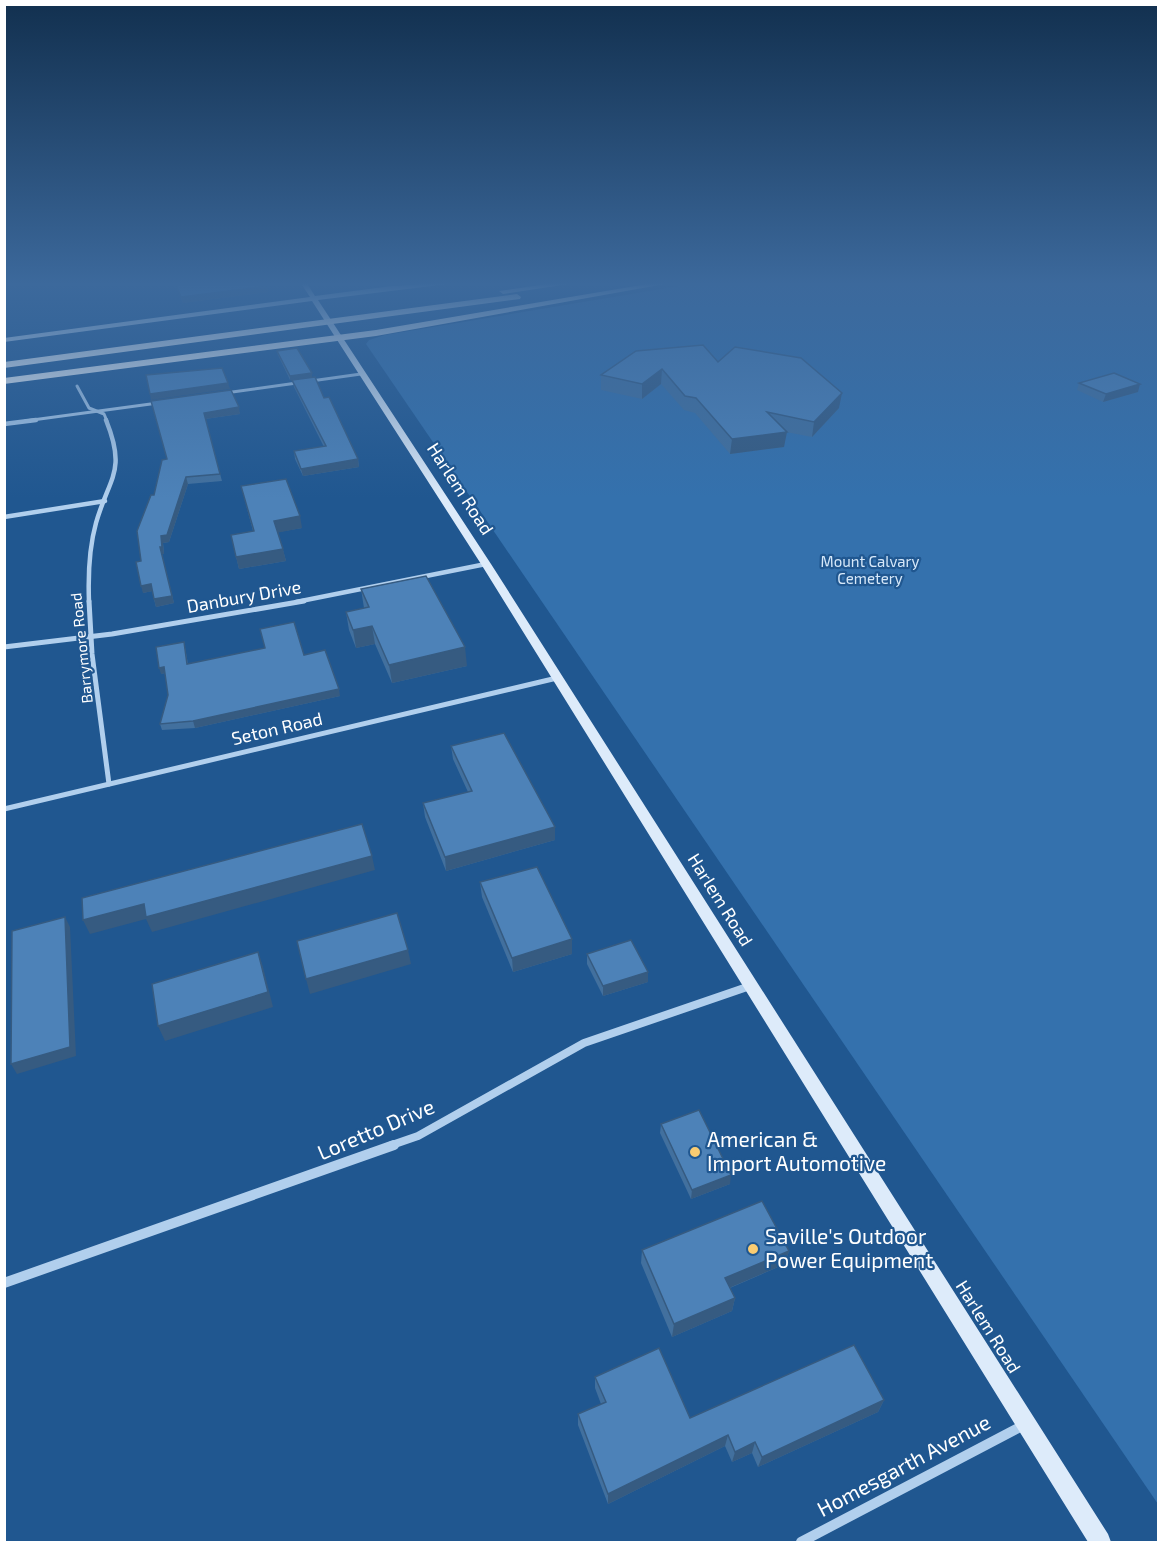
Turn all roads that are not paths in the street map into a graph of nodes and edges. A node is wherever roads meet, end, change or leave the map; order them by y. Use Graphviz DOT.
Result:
graph roads {
  1 [pos="77,354"];
  2 [pos="212,354"];
  3 [pos="348,354"];
  4 [pos="4,365"];
  5 [pos="361,374"];
  6 [pos="4,381"];
  7 [pos="77,386"];
  8 [pos="224,393"];
  9 [pos="166,402"];
  10 [pos="98,411"];
  11 [pos="4,424"];
  12 [pos="105,501"];
  13 [pos="4,517"];
  14 [pos="486,564"];
  15 [pos="92,636"];
  16 [pos="4,647"];
  17 [pos="557,678"];
  18 [pos="109,784"];
  19 [pos="4,809"];
  20 [pos="751,986"];
  21 [pos="4,1283"];
  22 [pos="1026,1424"];
  23 [pos="801,1542"];
  24 [pos="1100,1542"];
  1 -- 4 [label="highway"];
  2 -- 6 [label="highway"];
  3 -- 5 [label="main road, Harlem Road"];
  5 -- 8 [label="street"];
  5 -- 14 [label="main road, Harlem Road"];
  7 -- 10 [label="street, Barrymore Road"];
  9 -- 10 [label="street"];
  10 -- 11 [label="street"];
  10 -- 12 [label="street, Barrymore Road"];
  12 -- 13 [label="street"];
  12 -- 15 [label="street, Barrymore Road"];
  14 -- 15 [label="street, Danbury Drive"];
  14 -- 17 [label="main road, Harlem Road"];
  15 -- 16 [label="street, Danbury Drive"];
  15 -- 18 [label="street, Barrymore Road"];
  17 -- 18 [label="street, Seton Road"];
  17 -- 20 [label="main road, Harlem Road"];
  18 -- 19 [label="street, Seton Road"];
  20 -- 21 [label="street, Loretto Drive"];
  20 -- 22 [label="main road, Harlem Road"];
  22 -- 23 [label="street, Homesgarth Avenue"];
  22 -- 24 [label="main road, Harlem Road"];
}
